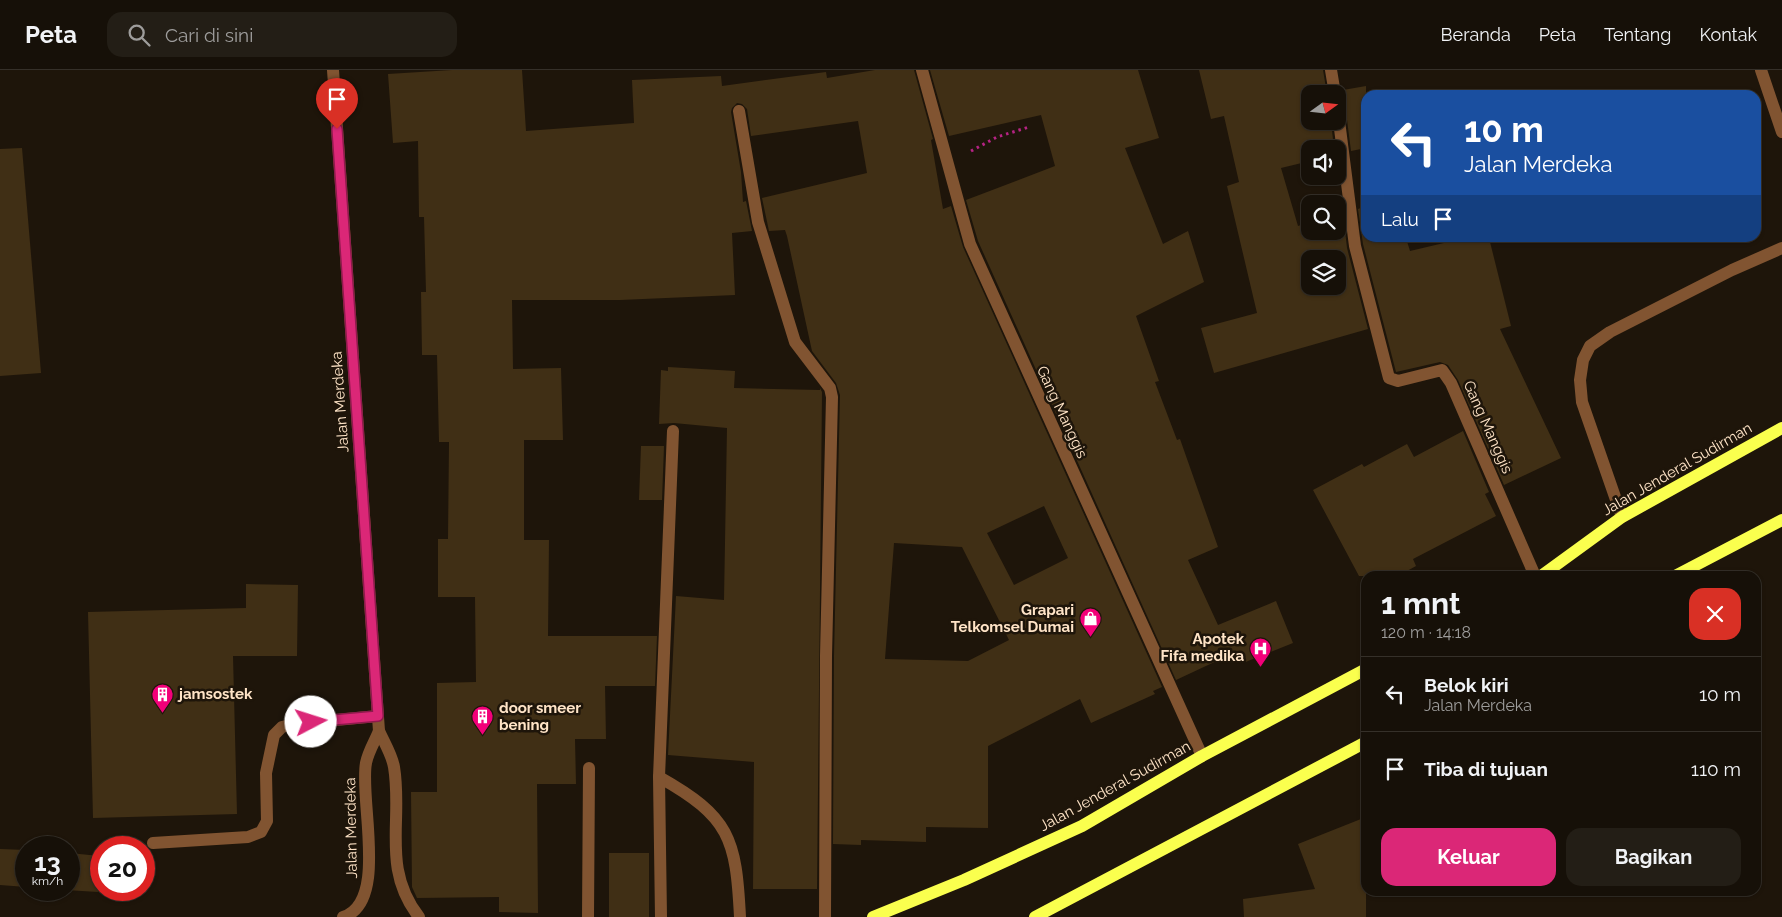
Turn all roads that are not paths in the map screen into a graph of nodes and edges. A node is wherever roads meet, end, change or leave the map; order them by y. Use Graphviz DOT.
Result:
graph roads {
  1 [pos="333,70"];
  2 [pos="922,70"];
  3 [pos="1331,70"];
  4 [pos="1762,70"];
  5 [pos="1333,85"];
  6 [pos="739,111"];
  7 [pos="1340,130"];
  8 [pos="1782,132"];
  9 [pos="1782,248"];
  10 [pos="1782,428"];
  11 [pos="673,431"];
  12 [pos="1622,517"];
  13 [pos="1782,520"];
  14 [pos="1533,571"];
  15 [pos="1548,571"];
  16 [pos="1685,571"];
  17 [pos="1361,672"];
  18 [pos="378,716"];
  19 [pos="379,731"];
  20 [pos="1361,745"];
  21 [pos="1202,756"];
  22 [pos="589,768"];
  23 [pos="659,777"];
  24 [pos="155,844"];
  25 [pos="343,917"];
  26 [pos="419,917"];
  27 [pos="588,917"];
  28 [pos="661,917"];
  29 [pos="740,917"];
  30 [pos="825,917"];
  31 [pos="873,917"];
  32 [pos="1035,917"];
  1 -- 18 [label="street, Jalan Merdeka"];
  2 -- 21 [label="street, Gang Manggis"];
  3 -- 5 [label="street"];
  4 -- 8 [label="street"];
  6 -- 30 [label="street"];
  7 -- 14 [label="street, Gang Manggis"];
  9 -- 12 [label="street"];
  10 -- 12 [label="main road, Jalan Jenderal Sudirman"];
  11 -- 23 [label="street"];
  12 -- 15 [label="main road, Jalan Jenderal Sudirman"];
  13 -- 16 [label="main road"];
  17 -- 21 [label="main road, Jalan Jenderal Sudirman"];
  18 -- 19 [label="street, Jalan Merdeka"];
  18 -- 24 [label="street"];
  19 -- 25 [label="street, Jalan Merdeka"];
  19 -- 26 [label="street, Jalan Merdeka"];
  20 -- 32 [label="main road"];
  21 -- 31 [label="main road, Jalan Jenderal Sudirman"];
  22 -- 27 [label="street"];
  23 -- 28 [label="street"];
  23 -- 29 [label="street"];
}
